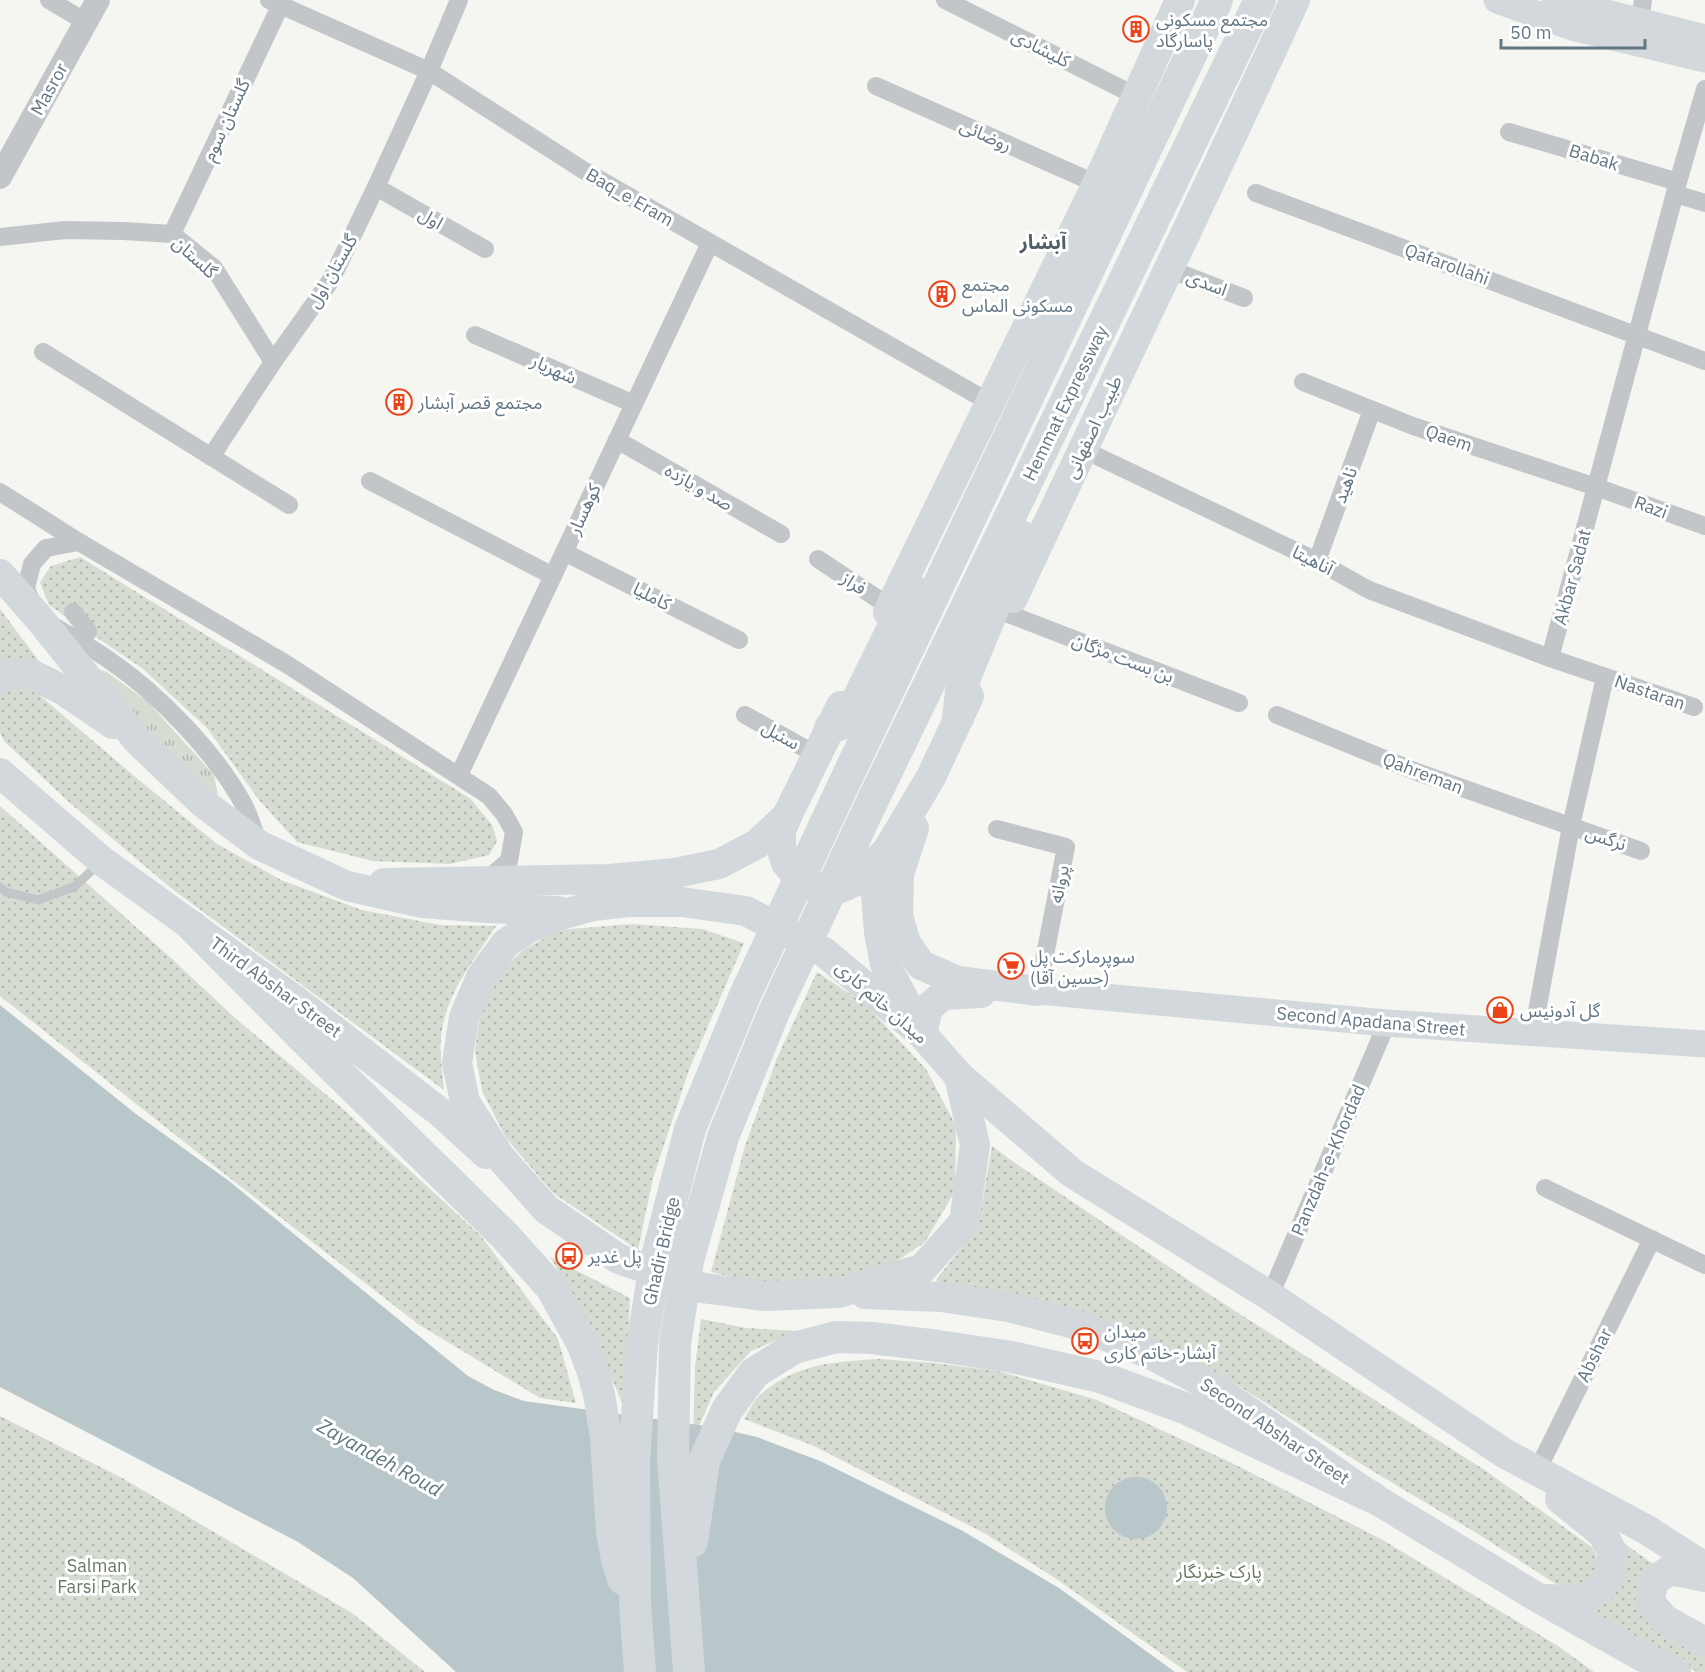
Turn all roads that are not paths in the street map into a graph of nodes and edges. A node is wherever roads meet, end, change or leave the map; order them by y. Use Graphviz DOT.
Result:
graph roads {
  1 [pos="49,0"];
  2 [pos="98,0"];
  3 [pos="459,0"];
  4 [pos="945,0"];
  5 [pos="1180,0"];
  6 [pos="1216,0"];
  7 [pos="1260,0"];
  8 [pos="1497,0"];
  9 [pos="1555,0"];
  10 [pos="277,2"];
  11 [pos="1295,2"];
  12 [pos="1641,11"];
  13 [pos="86,22"];
  14 [pos="1705,38"];
  15 [pos="1705,59"];
  16 [pos="429,71"];
  17 [pos="876,86"];
  18 [pos="1705,89"];
  19 [pos="1136,96"];
  20 [pos="1509,132"];
  21 [pos="0,177"];
  22 [pos="1096,183"];
  23 [pos="376,187"];
  24 [pos="1677,188"];
  25 [pos="1256,193"];
  26 [pos="1705,203"];
  27 [pos="172,234"];
  28 [pos="0,237"];
  29 [pos="710,243"];
  30 [pos="485,249"];
  31 [pos="1169,268"];
  32 [pos="1245,298"];
  33 [pos="475,334"];
  34 [pos="1638,335"];
  35 [pos="43,352"];
  36 [pos="1705,361"];
  37 [pos="273,362"];
  38 [pos="1303,382"];
  39 [pos="989,402"];
  40 [pos="634,404"];
  41 [pos="1372,410"];
  42 [pos="1011,430"];
  43 [pos="617,440"];
  44 [pos="1082,449"];
  45 [pos="211,457"];
  46 [pos="1039,457"];
  47 [pos="370,481"];
  48 [pos="1596,487"];
  49 [pos="0,492"];
  50 [pos="289,505"];
  51 [pos="1705,526"];
  52 [pos="781,534"];
  53 [pos="79,542"];
  54 [pos="564,552"];
  55 [pos="818,559"];
  56 [pos="1317,561"];
  57 [pos="0,574"];
  58 [pos="553,576"];
  59 [pos="890,607"];
  60 [pos="73,612"];
  61 [pos="1006,613"];
  62 [pos="38,617"];
  63 [pos="739,640"];
  64 [pos="81,643"];
  65 [pos="1550,658"];
  66 [pos="1605,677"];
  67 [pos="0,679"];
  68 [pos="1239,703"];
  69 [pos="1694,707"];
  70 [pos="745,715"];
  71 [pos="1277,715"];
  72 [pos="958,718"];
  73 [pos="138,741"];
  74 [pos="823,742"];
  75 [pos="0,749"];
  76 [pos="0,773"];
  77 [pos="459,775"];
  78 [pos="930,777"];
  79 [pos="840,792"];
  80 [pos="870,806"];
  81 [pos="38,807"];
  82 [pos="787,816"];
  83 [pos="1571,826"];
  84 [pos="997,830"];
  85 [pos="259,845"];
  86 [pos="1641,851"];
  87 [pos="887,852"];
  88 [pos="102,861"];
  89 [pos="484,881"];
  90 [pos="347,886"];
  91 [pos="0,887"];
  92 [pos="575,911"];
  93 [pos="193,927"];
  94 [pos="1038,991"];
  95 [pos="1387,1023"];
  96 [pos="1533,1033"];
  97 [pos="922,1034"];
  98 [pos="1705,1044"];
  99 [pos="959,1076"];
  100 [pos="1545,1188"];
  101 [pos="546,1209"];
  102 [pos="1652,1239"];
  103 [pos="1705,1265"];
  104 [pos="838,1293"];
  105 [pos="1270,1296"];
  106 [pos="1504,1453"];
  107 [pos="1537,1471"];
  108 [pos="1372,1497"];
  109 [pos="1705,1567"];
  110 [pos="1705,1577"];
  111 [pos="683,1599"];
  112 [pos="1540,1599"];
  113 [pos="635,1604"];
  114 [pos="1705,1642"];
  115 [pos="640,1672"];
  116 [pos="689,1672"];
  117 [pos="696,1672"];
  118 [pos="1676,1672"];
  1 -- 13 [label="street"];
  2 -- 13 [label="street, Masror"];
  3 -- 16 [label="street, گلستان اول"];
  4 -- 19 [label="street, کلیشادی"];
  5 -- 19 [label="main road"];
  6 -- 42 [label="highway, Hemmat Expressway"];
  7 -- 46 [label="highway, Hemmat Expressway"];
  8 -- 15 [label="main road"];
  9 -- 12 [label="main road"];
  10 -- 16 [label="street, Baq_e Eram"];
  10 -- 27 [label="street, گلستان سوم"];
  11 -- 31 [label="main road, طبیب اصفهانی"];
  12 -- 14 [label="main road"];
  13 -- 21 [label="street, Masror"];
  16 -- 23 [label="street, گلستان اول"];
  16 -- 29 [label="street, Baq_e Eram"];
  17 -- 22 [label="street, روضائی"];
  18 -- 24 [label="street, Akbar Sadat"];
  19 -- 22 [label="main road"];
  20 -- 24 [label="street, Babak"];
  22 -- 39 [label="main road"];
  23 -- 30 [label="street, اول"];
  23 -- 37 [label="street, گلستان اول"];
  24 -- 26 [label="street, Babak"];
  24 -- 34 [label="street, Akbar Sadat"];
  25 -- 34 [label="street, Qafarollahi"];
  27 -- 28 [label="street, گلستان"];
  27 -- 37 [label="street, گلستان"];
  29 -- 39 [label="street, Baq_e Eram"];
  29 -- 40 [label="street, کوهسار"];
  31 -- 32 [label="street, اسدی"];
  31 -- 44 [label="main road, طبیب اصفهانی"];
  33 -- 40 [label="street, شهریار"];
  34 -- 36 [label="street, Qafarollahi"];
  34 -- 48 [label="street, Akbar Sadat"];
  35 -- 45 [label="street"];
  37 -- 45 [label="street, گلستان اول"];
  38 -- 41 [label="street, Qaem"];
  39 -- 59 [label="main road"];
  40 -- 43 [label="street, کوهسار"];
  41 -- 48 [label="street, Qaem"];
  41 -- 56 [label="street, ناهید"];
  42 -- 74 [label="highway"];
  42 -- 79 [label="highway, Hemmat Expressway"];
  43 -- 52 [label="street, صد و یازده"];
  43 -- 54 [label="street, کوهسار"];
  44 -- 56 [label="street, آناهیتا"];
  44 -- 61 [label="main road, طبیب اصفهانی"];
  45 -- 50 [label="street"];
  46 -- 72 [label="highway"];
  46 -- 80 [label="highway, Hemmat Expressway"];
  47 -- 58 [label="street"];
  48 -- 51 [label="street, Razi"];
  48 -- 65 [label="street, Akbar Sadat"];
  49 -- 53 [label="street"];
  53 -- 62 [label="street"];
  53 -- 77 [label="street"];
  54 -- 58 [label="street, کوهسار"];
  54 -- 63 [label="street, کاملیا"];
  55 -- 59 [label="street, فراز"];
  56 -- 65 [label="street, آناهیتا"];
  57 -- 62 [label="main road"];
  58 -- 77 [label="street, کوهسار"];
  59 -- 74 [label="main road"];
  60 -- 64 [label="street"];
  61 -- 68 [label="street, بن بست مژگان"];
  61 -- 72 [label="main road, طبیب اصفهانی"];
  62 -- 64 [label="street"];
  62 -- 73 [label="main road"];
  64 -- 85 [label="street"];
  65 -- 66 [label="street"];
  66 -- 69 [label="street, Nastaran"];
  66 -- 83 [label="street"];
  67 -- 73 [label="main road"];
  70 -- 74 [label="street, سنبل"];
  71 -- 83 [label="street, Qahreman"];
  72 -- 78 [label="main road, طبیب اصفهانی"];
  73 -- 85 [label="main road"];
  74 -- 82 [label="main road"];
  75 -- 81 [label="main road"];
  76 -- 81 [label="main road, Third Abshar Street"];
  77 -- 89 [label="street"];
  78 -- 87 [label="main road, طبیب اصفهانی"];
  78 -- 94 [label="main road"];
  79 -- 113 [label="highway, Ghadir Bridge"];
  80 -- 111 [label="highway, Ghadir Bridge"];
  81 -- 88 [label="main road, Third Abshar Street"];
  82 -- 87 [label="main road"];
  82 -- 89 [label="main road"];
  83 -- 86 [label="street, نرگس"];
  83 -- 96 [label="street"];
  84 -- 94 [label="street, پروانه"];
  85 -- 90 [label="main road"];
  87 -- 97 [label="main road"];
  88 -- 91 [label="lane"];
  88 -- 93 [label="main road, Third Abshar Street"];
  89 -- 90 [label="main road"];
  90 -- 92 [label="main road"];
  92 -- 97 [label="main road, میدان خاتم کاری"];
  92 -- 101 [label="main road, میدان خاتم کاری"];
  93 -- 101 [label="main road, Third Abshar Street"];
  93 -- 113 [label="highway"];
  94 -- 95 [label="main road, Second Apadana Street"];
  94 -- 97 [label="main road"];
  95 -- 96 [label="main road, Second Apadana Street"];
  95 -- 105 [label="street, Panzdah-e-Khordad"];
  96 -- 98 [label="main road, Second Apadana Street"];
  97 -- 99 [label="main road, میدان خاتم کاری"];
  99 -- 104 [label="main road, میدان خاتم کاری"];
  99 -- 105 [label="main road"];
  100 -- 102 [label="street"];
  101 -- 104 [label="main road, میدان خاتم کاری"];
  102 -- 103 [label="street"];
  102 -- 107 [label="street, Abshar"];
  104 -- 108 [label="main road, Second Abshar Street"];
  105 -- 106 [label="main road"];
  106 -- 107 [label="main road"];
  106 -- 112 [label="main road"];
  107 -- 109 [label="main road"];
  108 -- 111 [label="highway"];
  108 -- 112 [label="main road, Second Abshar Street"];
  110 -- 114 [label="main road"];
  111 -- 116 [label="highway, Ghadir Bridge"];
  111 -- 117 [label="highway"];
  112 -- 118 [label="main road, Second Abshar Street"];
  113 -- 115 [label="highway, Ghadir Bridge"];
}
